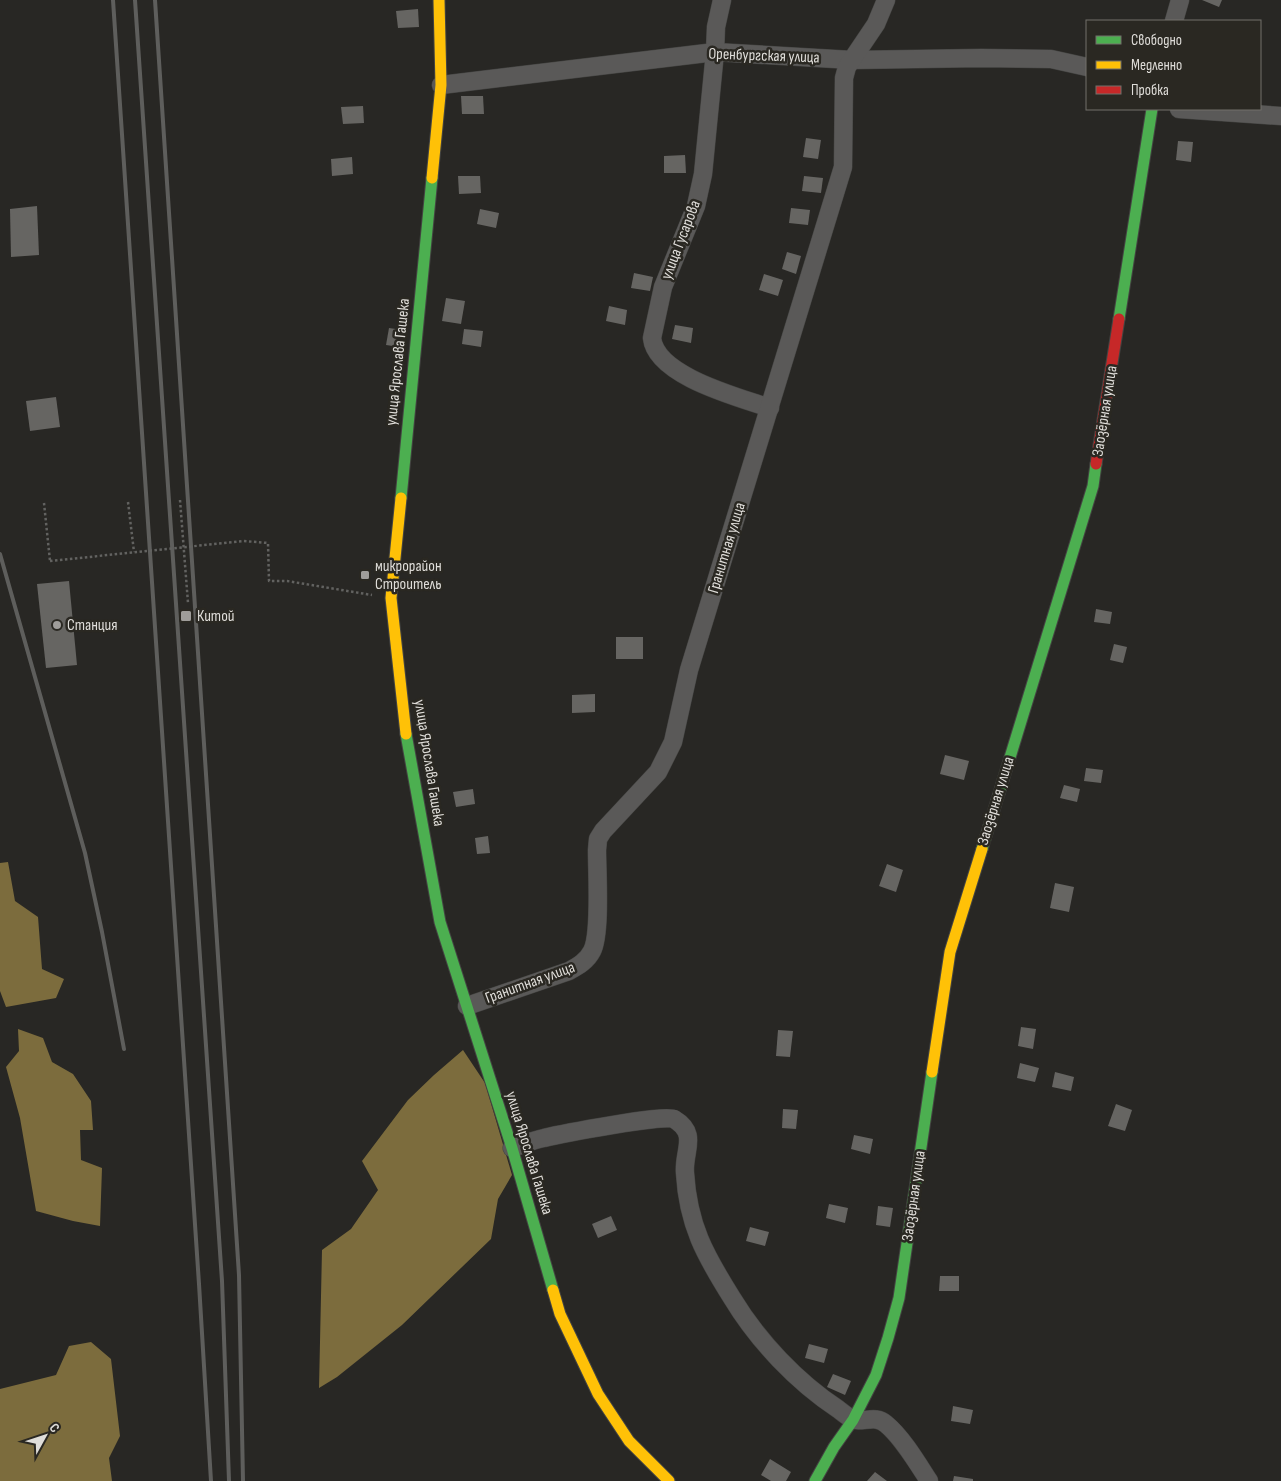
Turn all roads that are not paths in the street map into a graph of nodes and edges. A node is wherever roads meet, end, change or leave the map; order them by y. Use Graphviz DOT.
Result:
graph roads {
  1 [pos="439,0"];
  2 [pos="722,0"];
  3 [pos="886,0"];
  4 [pos="1180,0"];
  5 [pos="1174,20"];
  6 [pos="715,52"];
  7 [pos="852,60"];
  8 [pos="1086,67"];
  9 [pos="441,85"];
  10 [pos="1152,110"];
  11 [pos="1194,110"];
  12 [pos="1281,116"];
  13 [pos="770,408"];
  14 [pos="467,1006"];
  15 [pos="512,1148"];
  16 [pos="854,1420"];
  17 [pos="669,1481"];
  18 [pos="815,1481"];
  19 [pos="929,1481"];
  1 -- 9 [label="street, улица Ярослава Гашека"];
  2 -- 6 [label="street, улица Гусарова"];
  3 -- 7 [label="street, Гранитная улица"];
  4 -- 5 [label="street"];
  6 -- 7 [label="street, Оренбургская улица"];
  6 -- 9 [label="street, Оренбургская улица"];
  6 -- 13 [label="street, улица Гусарова"];
  7 -- 8 [label="street, Оренбургская улица"];
  7 -- 13 [label="street, Гранитная улица"];
  9 -- 14 [label="street, улица Ярослава Гашека"];
  10 -- 16 [label="street, Заозёрная улица"];
  11 -- 12 [label="street"];
  13 -- 14 [label="street, Гранитная улица"];
  14 -- 15 [label="street, улица Ярослава Гашека"];
  15 -- 16 [label="street"];
  15 -- 17 [label="street, улица Ярослава Гашека"];
  16 -- 18 [label="street, Заозёрная улица"];
  16 -- 19 [label="street"];
}
